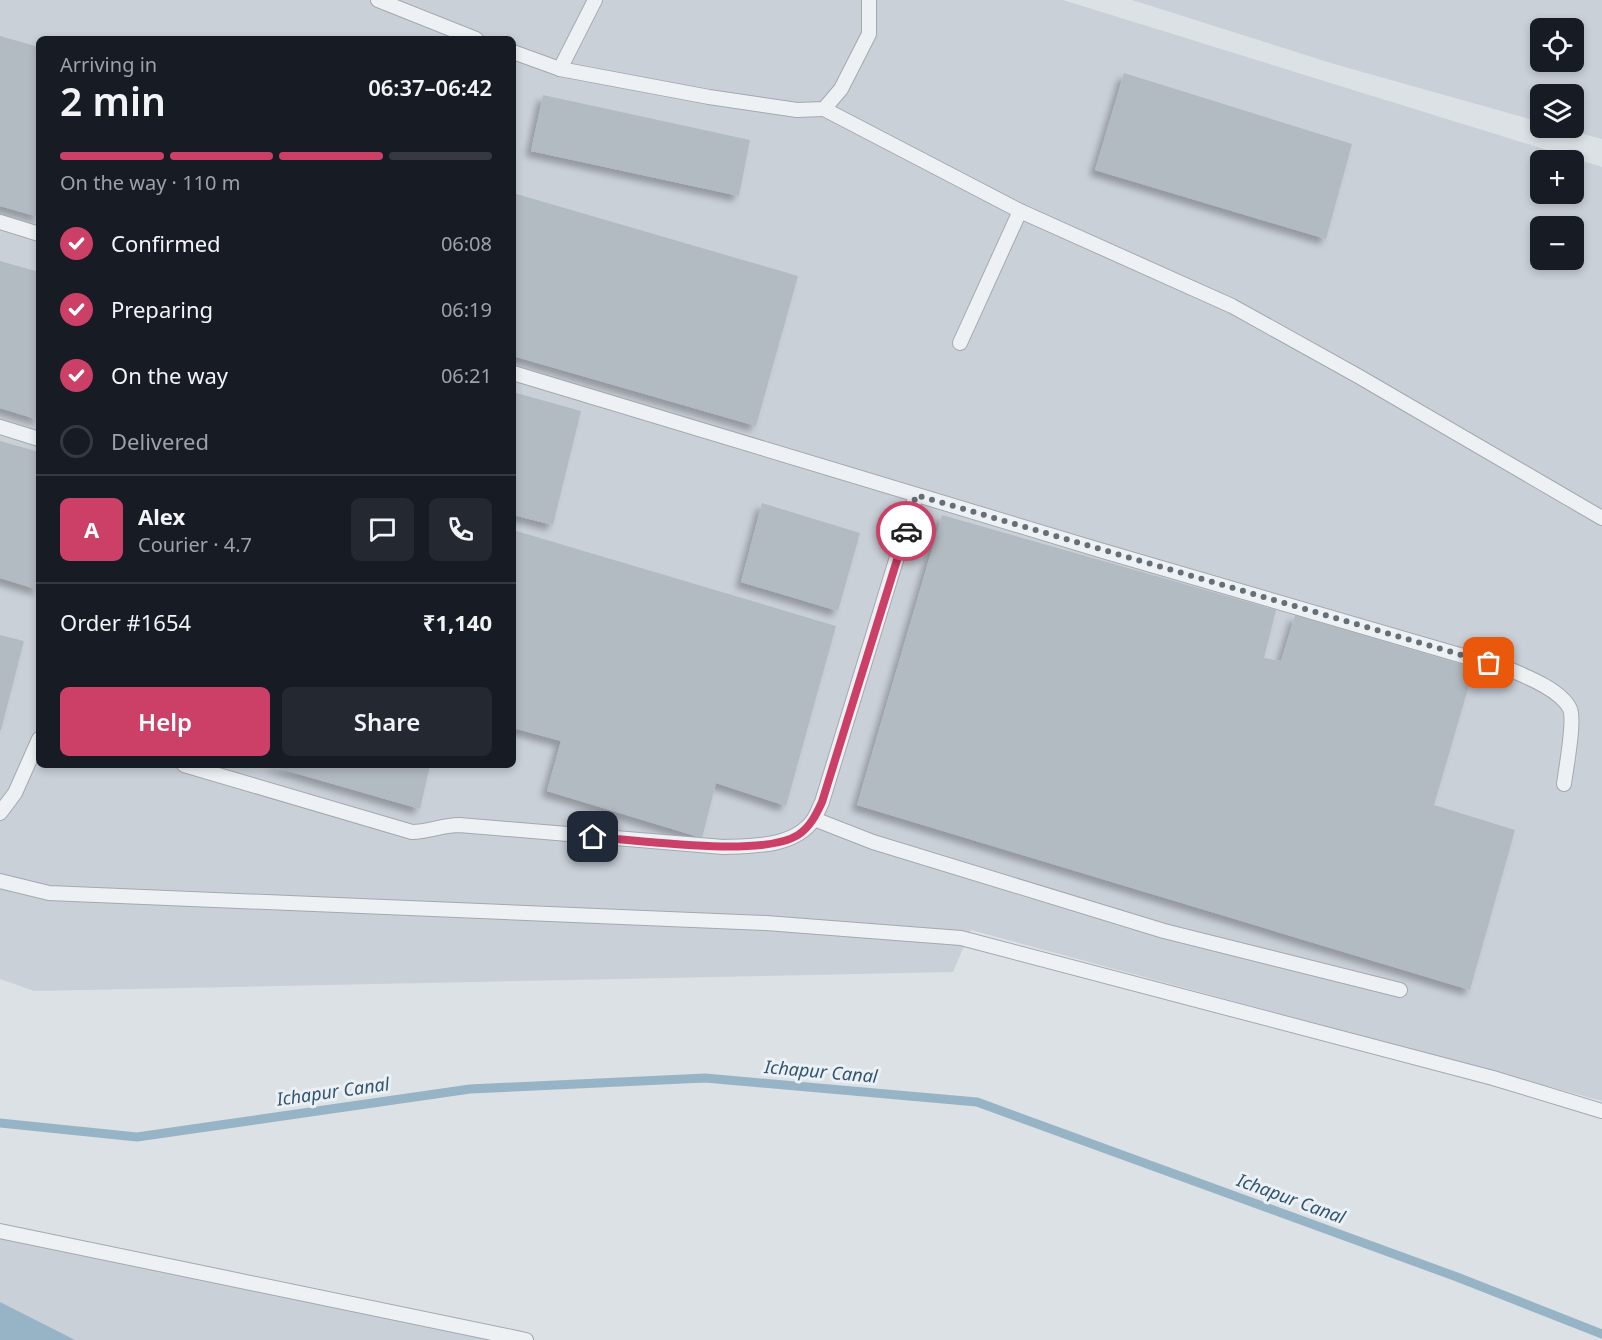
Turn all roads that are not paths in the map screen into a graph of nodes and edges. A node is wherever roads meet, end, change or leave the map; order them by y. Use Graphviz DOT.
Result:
graph roads {
  1 [pos="378,0"];
  2 [pos="595,0"];
  3 [pos="869,0"];
  4 [pos="468,36"];
  5 [pos="516,53"];
  6 [pos="560,69"];
  7 [pos="824,109"];
  8 [pos="1020,211"];
  9 [pos="0,222"];
  10 [pos="36,233"];
  11 [pos="960,343"];
  12 [pos="516,374"];
  13 [pos="0,427"];
  14 [pos="36,438"];
  15 [pos="916,495"];
  16 [pos="1602,518"];
  17 [pos="36,746"];
  18 [pos="194,768"];
  19 [pos="1564,784"];
  20 [pos="0,813"];
  21 [pos="814,819"];
  22 [pos="0,881"];
  23 [pos="1400,990"];
  24 [pos="1602,1111"];
  25 [pos="0,1230"];
  26 [pos="526,1340"];
  1 -- 4 [label="lane"];
  2 -- 6 [label="lane"];
  3 -- 7 [label="lane"];
  5 -- 6 [label="lane"];
  6 -- 7 [label="lane"];
  7 -- 8 [label="lane"];
  8 -- 11 [label="lane"];
  8 -- 16 [label="lane"];
  9 -- 10 [label="lane"];
  12 -- 15 [label="lane"];
  13 -- 14 [label="lane"];
  15 -- 19 [label="lane"];
  15 -- 21 [label="lane"];
  17 -- 20 [label="lane"];
  18 -- 21 [label="lane"];
  21 -- 23 [label="lane"];
  22 -- 24 [label="lane"];
  25 -- 26 [label="lane"];
}
